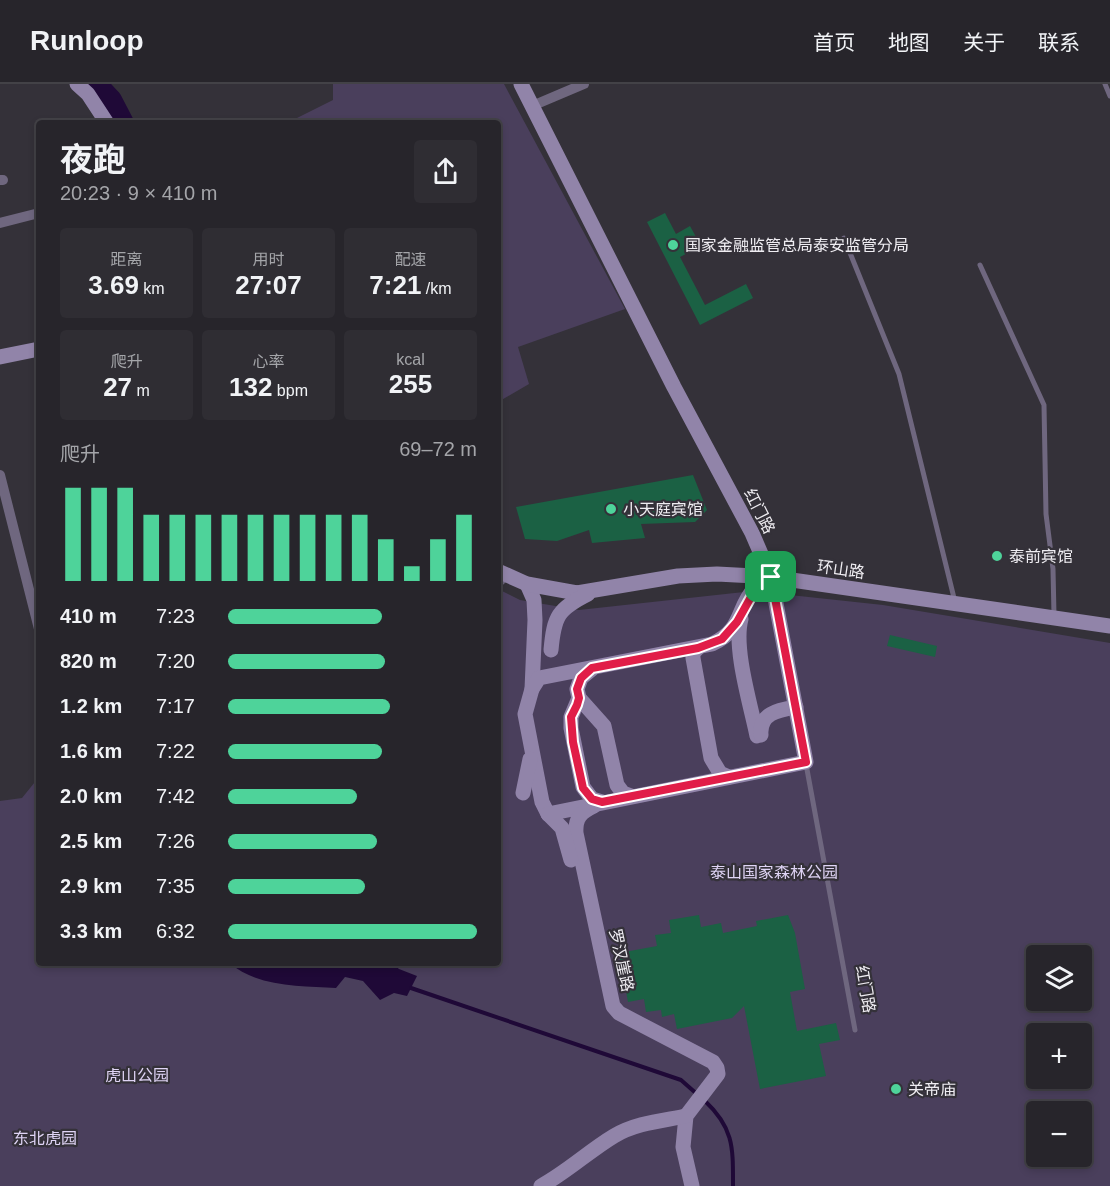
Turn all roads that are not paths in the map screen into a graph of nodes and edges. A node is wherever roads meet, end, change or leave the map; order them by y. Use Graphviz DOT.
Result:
graph roads {
  1 [pos="77,84"];
  2 [pos="521,84"];
  3 [pos="584,84"];
  4 [pos="1105,84"];
  5 [pos="1110,96"];
  6 [pos="532,106"];
  7 [pos="105,120"];
  8 [pos="35,214"];
  9 [pos="0,223"];
  10 [pos="844,238"];
  11 [pos="980,265"];
  12 [pos="36,350"];
  13 [pos="0,357"];
  14 [pos="0,475"];
  15 [pos="771,577"];
  16 [pos="501,578"];
  17 [pos="527,584"];
  18 [pos="596,590"];
  19 [pos="955,604"];
  20 [pos="743,611"];
  21 [pos="36,617"];
  22 [pos="1054,617"];
  23 [pos="1110,626"];
  24 [pos="698,648"];
  25 [pos="551,650"];
  26 [pos="592,668"];
  27 [pos="532,689"];
  28 [pos="579,698"];
  29 [pos="796,706"];
  30 [pos="531,747"];
  31 [pos="806,762"];
  32 [pos="729,777"];
  33 [pos="523,793"];
  34 [pos="632,796"];
  35 [pos="602,802"];
  36 [pos="548,814"];
  37 [pos="855,1030"];
  38 [pos="713,1081"];
  39 [pos="686,1116"];
  40 [pos="541,1186"];
  41 [pos="692,1186"];
  1 -- 7 [label="street"];
  2 -- 6 [label="street, 红门路"];
  3 -- 6 [label="street"];
  4 -- 5 [label="lane"];
  6 -- 15 [label="street, 红门路"];
  8 -- 9 [label="street"];
  10 -- 19 [label="lane"];
  11 -- 22 [label="lane"];
  12 -- 13 [label="street"];
  14 -- 21 [label="street"];
  15 -- 18 [label="street, 环山路"];
  15 -- 19 [label="street, 环山路"];
  15 -- 20 [label="street"];
  15 -- 29 [label="street, 红门路"];
  16 -- 17 [label="street, 环山路"];
  17 -- 18 [label="street, 环山路"];
  17 -- 27 [label="street, 罗汉崖路"];
  18 -- 25 [label="street"];
  19 -- 22 [label="street, 环山路"];
  20 -- 24 [label="street"];
  20 -- 29 [label="street"];
  22 -- 23 [label="street, 环山路"];
  24 -- 26 [label="street"];
  24 -- 32 [label="street"];
  26 -- 27 [label="street"];
  26 -- 28 [label="street"];
  27 -- 30 [label="street, 罗汉崖路"];
  28 -- 34 [label="street"];
  28 -- 35 [label="street"];
  29 -- 31 [label="street, 红门路"];
  30 -- 33 [label="street"];
  30 -- 36 [label="street, 罗汉崖路"];
  31 -- 32 [label="street"];
  31 -- 37 [label="lane, 红门路"];
  32 -- 34 [label="street"];
  34 -- 35 [label="street"];
  35 -- 36 [label="street"];
  35 -- 38 [label="street, 罗汉崖路"];
  36 -- 38 [label="street, 罗汉崖路"];
  38 -- 39 [label="street"];
  39 -- 40 [label="street"];
  39 -- 41 [label="street"];
}
